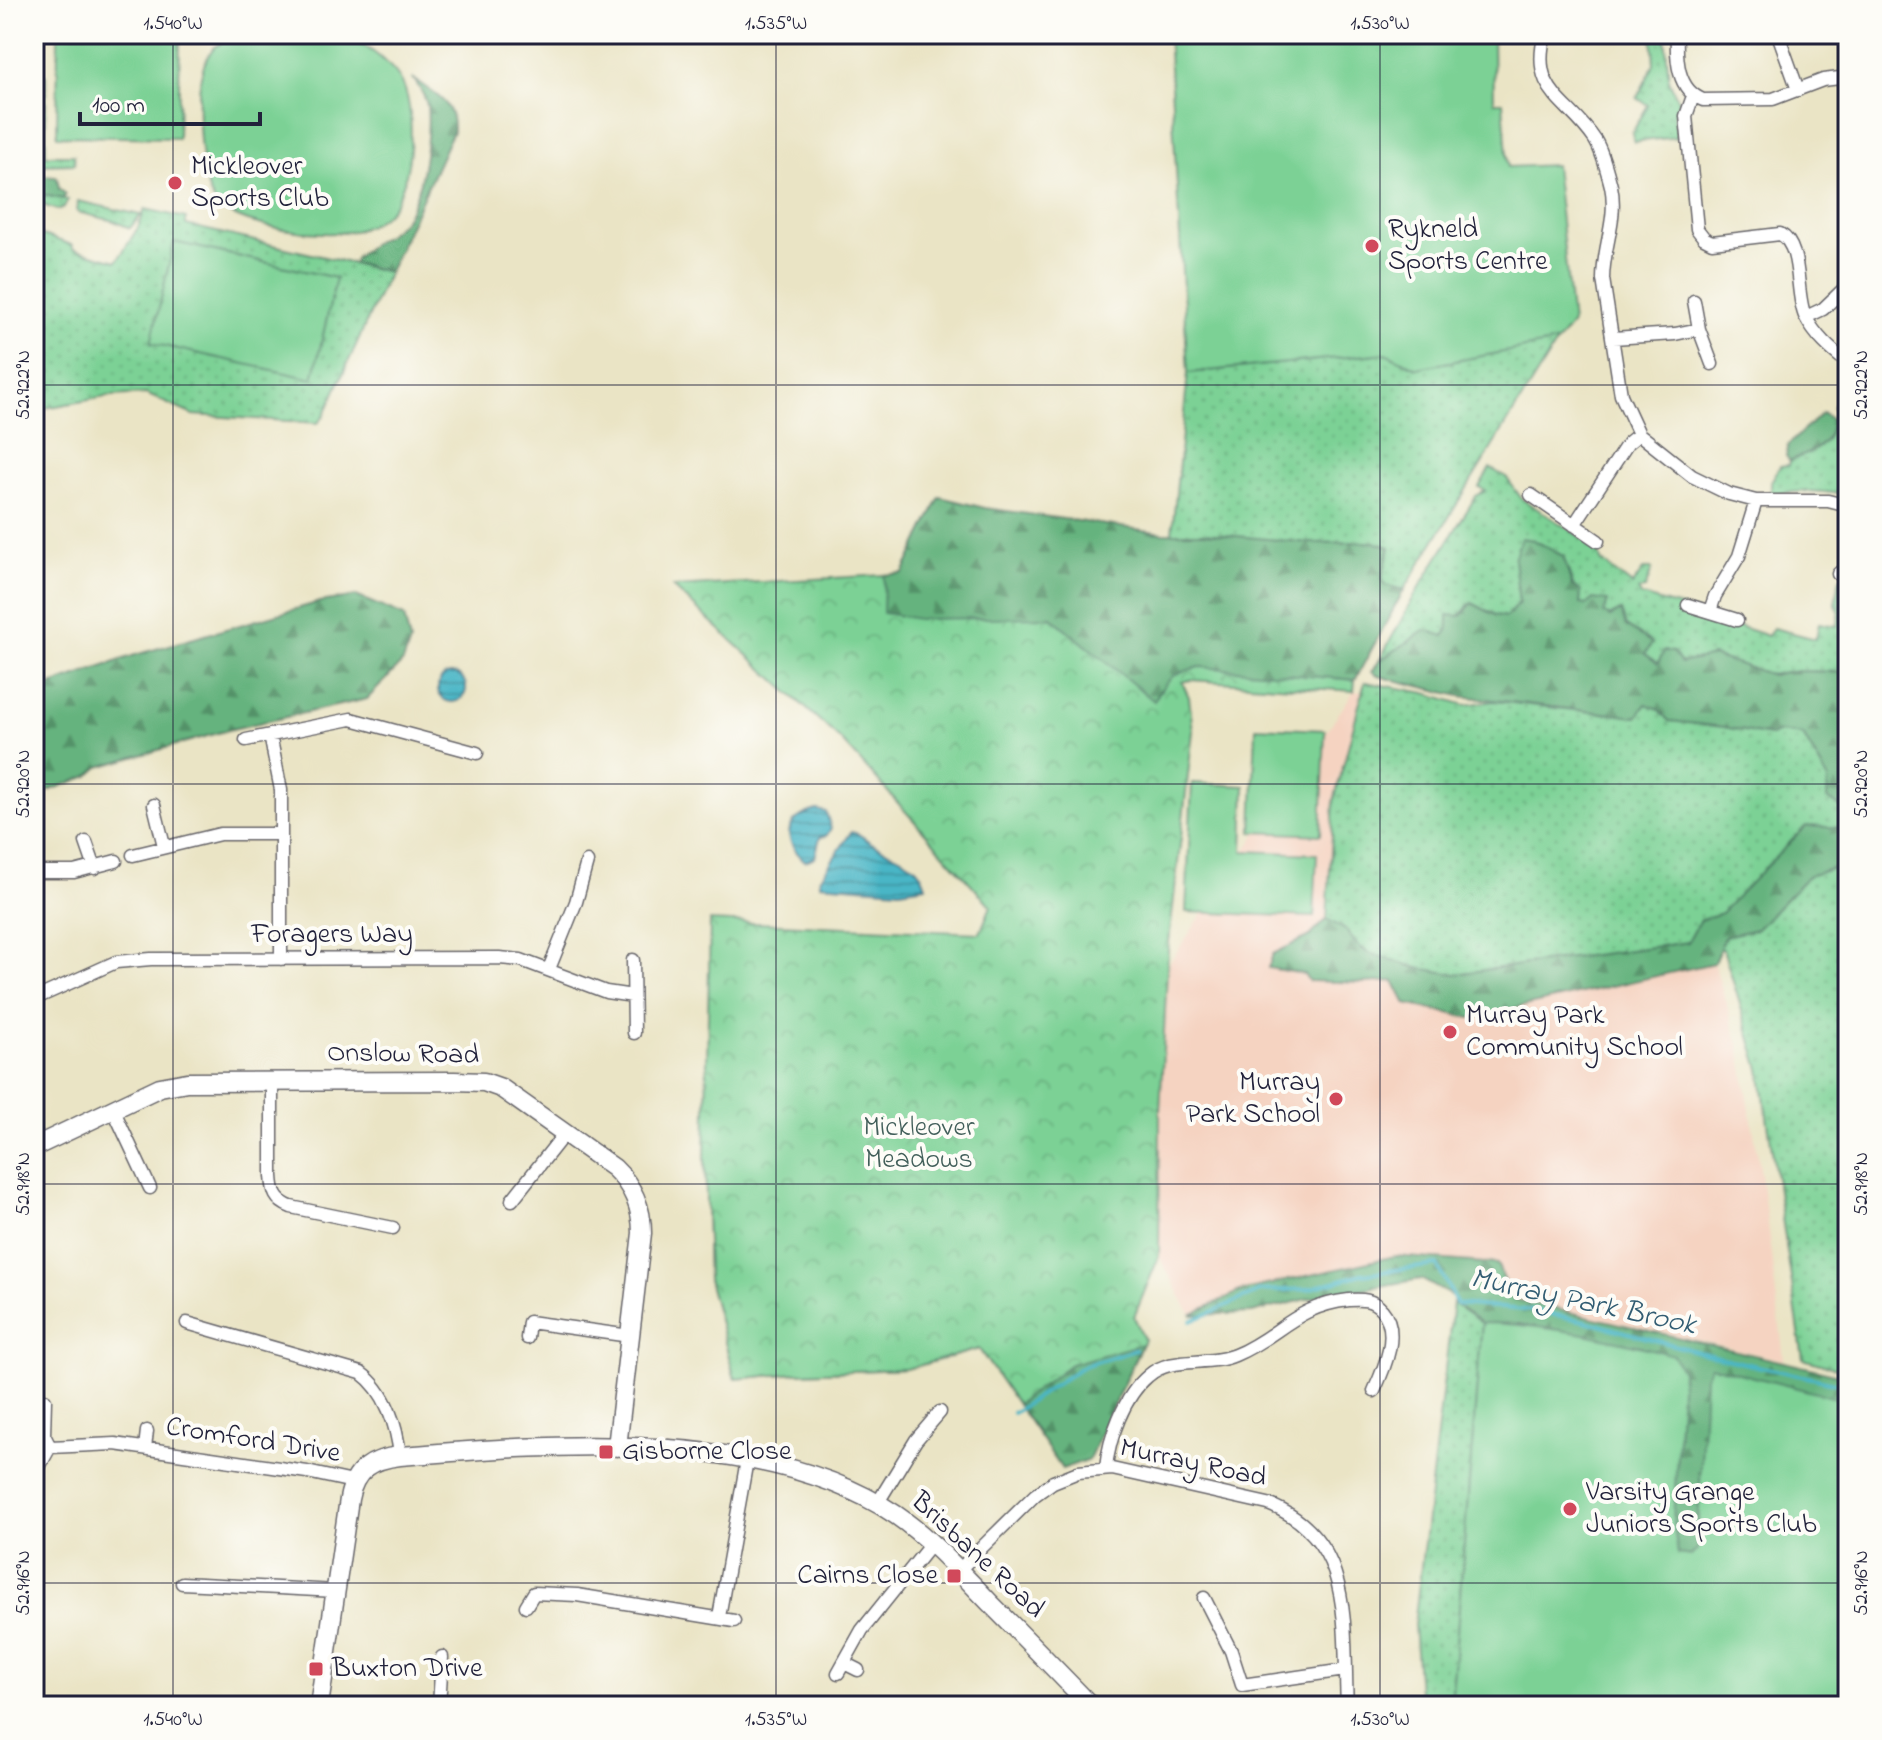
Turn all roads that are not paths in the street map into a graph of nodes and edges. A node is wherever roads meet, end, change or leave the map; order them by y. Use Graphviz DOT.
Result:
graph roads {
  1 [pos="1545,34"];
  2 [pos="1677,34"];
  3 [pos="1778,34"];
  4 [pos="1848,77"];
  5 [pos="1798,90"];
  6 [pos="1693,96"];
  7 [pos="1848,285"];
  8 [pos="1694,301"];
  9 [pos="1806,317"];
  10 [pos="1699,329"];
  11 [pos="1613,338"];
  12 [pos="1848,363"];
  13 [pos="1712,364"];
  14 [pos="1639,434"];
  15 [pos="1531,495"];
  16 [pos="1756,501"];
  17 [pos="1848,506"];
  18 [pos="1574,525"];
  19 [pos="1598,541"];
  20 [pos="1848,565"];
  21 [pos="1838,574"];
  22 [pos="1688,605"];
  23 [pos="1710,611"];
  24 [pos="1737,620"];
  25 [pos="270,735"];
  26 [pos="246,740"];
  27 [pos="477,753"];
  28 [pos="154,805"];
  29 [pos="281,834"];
  30 [pos="86,842"];
  31 [pos="164,846"];
  32 [pos="133,855"];
  33 [pos="116,861"];
  34 [pos="587,862"];
  35 [pos="95,868"];
  36 [pos="34,872"];
  37 [pos="281,959"];
  38 [pos="633,960"];
  39 [pos="549,969"];
  40 [pos="633,996"];
  41 [pos="34,999"];
  42 [pos="634,1033"];
  43 [pos="272,1082"];
  44 [pos="113,1109"];
  45 [pos="565,1133"];
  46 [pos="34,1147"];
  47 [pos="150,1188"];
  48 [pos="514,1191"];
  49 [pos="393,1228"];
  50 [pos="187,1323"];
  51 [pos="630,1336"];
  52 [pos="527,1338"];
  53 [pos="1374,1391"];
  54 [pos="45,1400"];
  55 [pos="940,1412"];
  56 [pos="913,1419"];
  57 [pos="924,1429"];
  58 [pos="147,1431"];
  59 [pos="50,1447"];
  60 [pos="617,1447"];
  61 [pos="145,1448"];
  62 [pos="400,1456"];
  63 [pos="747,1460"];
  64 [pos="1106,1468"];
  65 [pos="34,1476"];
  66 [pos="353,1482"];
  67 [pos="877,1504"];
  68 [pos="931,1544"];
  69 [pos="197,1569"];
  70 [pos="959,1570"];
  71 [pos="182,1583"];
  72 [pos="196,1584"];
  73 [pos="336,1591"];
  74 [pos="1204,1598"];
  75 [pos="526,1606"];
  76 [pos="719,1617"];
  77 [pos="734,1621"];
  78 [pos="442,1657"];
  79 [pos="858,1670"];
  80 [pos="1345,1670"];
  81 [pos="319,1706"];
  82 [pos="439,1706"];
  83 [pos="1091,1706"];
  84 [pos="1347,1706"];
  1 -- 11 [label="street"];
  2 -- 6 [label="street"];
  3 -- 5 [label="street"];
  4 -- 5 [label="street"];
  5 -- 6 [label="street"];
  6 -- 9 [label="street"];
  7 -- 9 [label="street"];
  8 -- 10 [label="street"];
  9 -- 12 [label="street"];
  10 -- 11 [label="street"];
  10 -- 13 [label="street"];
  11 -- 14 [label="street"];
  14 -- 16 [label="street"];
  14 -- 18 [label="street"];
  15 -- 18 [label="street"];
  16 -- 17 [label="street"];
  16 -- 23 [label="street"];
  18 -- 19 [label="street"];
  20 -- 21 [label="street"];
  22 -- 23 [label="street"];
  23 -- 24 [label="street"];
  25 -- 26 [label="street"];
  25 -- 27 [label="street"];
  25 -- 29 [label="street"];
  28 -- 31 [label="street"];
  29 -- 31 [label="street"];
  29 -- 37 [label="street"];
  30 -- 35 [label="street"];
  31 -- 32 [label="street"];
  33 -- 35 [label="street"];
  34 -- 39 [label="street"];
  35 -- 36 [label="street"];
  37 -- 39 [label="street, Foragers Way"];
  37 -- 41 [label="street, Foragers Way"];
  38 -- 40 [label="street"];
  39 -- 40 [label="street, Foragers Way"];
  40 -- 42 [label="street"];
  43 -- 44 [label="street, Onslow Road"];
  43 -- 45 [label="street, Onslow Road"];
  43 -- 49 [label="street"];
  44 -- 46 [label="street, Onslow Road"];
  44 -- 47 [label="street"];
  45 -- 48 [label="street"];
  45 -- 51 [label="street, Onslow Road"];
  50 -- 62 [label="street"];
  51 -- 52 [label="street"];
  51 -- 60 [label="street, Onslow Road"];
  53 -- 64 [label="street"];
  54 -- 59 [label="street"];
  55 -- 57 [label="street"];
  56 -- 57 [label="street"];
  57 -- 67 [label="street"];
  58 -- 61 [label="street, Cromford Drive"];
  59 -- 61 [label="street, Cromford Drive"];
  59 -- 65 [label="street"];
  60 -- 62 [label="street"];
  60 -- 63 [label="street, Brisbane Road"];
  61 -- 66 [label="street, Cromford Drive"];
  62 -- 66 [label="street"];
  63 -- 67 [label="street, Brisbane Road"];
  63 -- 76 [label="street"];
  64 -- 70 [label="street, Murray Road"];
  64 -- 80 [label="street, Murray Road"];
  66 -- 73 [label="street"];
  67 -- 68 [label="street, Brisbane Road"];
  68 -- 70 [label="street, Brisbane Road"];
  68 -- 79 [label="street"];
  69 -- 72 [label="street"];
  70 -- 83 [label="street, Brisbane Road"];
  71 -- 72 [label="street"];
  72 -- 73 [label="street"];
  73 -- 81 [label="street"];
  74 -- 80 [label="street"];
  75 -- 76 [label="street"];
  76 -- 77 [label="street"];
  78 -- 82 [label="street"];
  80 -- 84 [label="street, Murray Road"];
}
